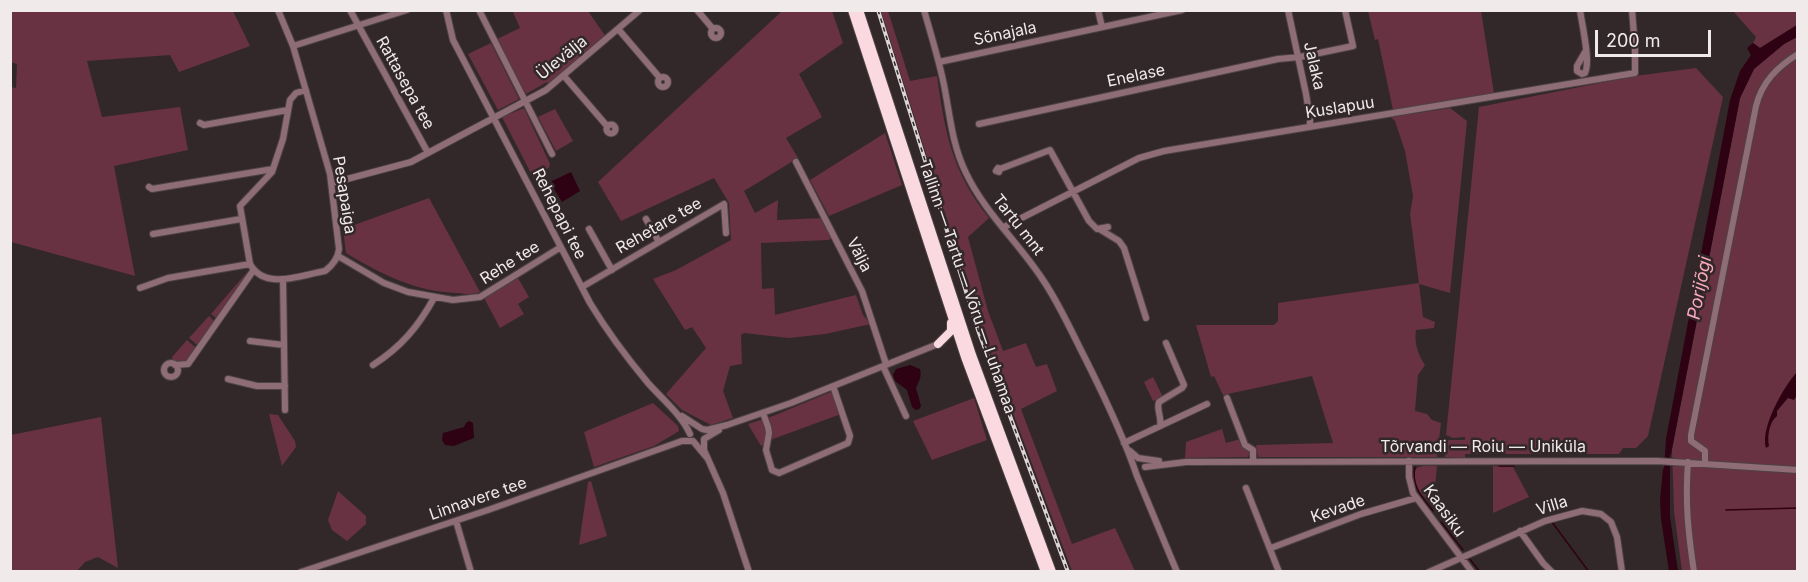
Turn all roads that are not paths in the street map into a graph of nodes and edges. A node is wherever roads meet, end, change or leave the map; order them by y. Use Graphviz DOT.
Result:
graph roads {
  1 [pos="278,10"];
  2 [pos="350,10"];
  3 [pos="407,10"];
  4 [pos="446,10"];
  5 [pos="479,10"];
  6 [pos="640,10"];
  7 [pos="697,10"];
  8 [pos="852,10"];
  9 [pos="859,10"];
  10 [pos="924,10"];
  11 [pos="1098,10"];
  12 [pos="1182,10"];
  13 [pos="1287,10"];
  14 [pos="1345,10"];
  15 [pos="1580,10"];
  16 [pos="1632,10"];
  17 [pos="359,26"];
  18 [pos="1102,27"];
  19 [pos="713,29"];
  20 [pos="619,30"];
  21 [pos="293,46"];
  22 [pos="1586,52"];
  23 [pos="1797,54"];
  24 [pos="1298,57"];
  25 [pos="939,62"];
  26 [pos="564,76"];
  27 [pos="660,78"];
  28 [pos="306,90"];
  29 [pos="525,101"];
  30 [pos="288,110"];
  31 [pos="493,117"];
  32 [pos="200,123"];
  33 [pos="979,124"];
  34 [pos="607,126"];
  35 [pos="1310,127"];
  36 [pos="428,153"];
  37 [pos="552,154"];
  38 [pos="796,162"];
  39 [pos="273,169"];
  40 [pos="1000,169"];
  41 [pos="261,171"];
  42 [pos="265,180"];
  43 [pos="332,183"];
  44 [pos="149,187"];
  45 [pos="1073,191"];
  46 [pos="241,219"];
  47 [pos="646,219"];
  48 [pos="1004,227"];
  49 [pos="589,230"];
  50 [pos="726,232"];
  51 [pos="153,234"];
  52 [pos="659,242"];
  53 [pos="561,247"];
  54 [pos="338,256"];
  55 [pos="252,268"];
  56 [pos="612,270"];
  57 [pos="283,279"];
  58 [pos="582,287"];
  59 [pos="140,288"];
  60 [pos="434,298"];
  61 [pos="950,313"];
  62 [pos="1146,318"];
  63 [pos="250,342"];
  64 [pos="1166,343"];
  65 [pos="938,344"];
  66 [pos="284,345"];
  67 [pos="965,357"];
  68 [pos="175,364"];
  69 [pos="188,364"];
  70 [pos="373,364"];
  71 [pos="884,365"];
  72 [pos="176,375"];
  73 [pos="228,379"];
  74 [pos="285,386"];
  75 [pos="833,386"];
  76 [pos="1227,398"];
  77 [pos="1207,404"];
  78 [pos="285,410"];
  79 [pos="675,412"];
  80 [pos="764,413"];
  81 [pos="906,416"];
  82 [pos="727,425"];
  83 [pos="1160,426"];
  84 [pos="702,429"];
  85 [pos="690,432"];
  86 [pos="704,439"];
  87 [pos="693,441"];
  88 [pos="1124,443"];
  89 [pos="663,448"];
  90 [pos="708,459"];
  91 [pos="1409,460"];
  92 [pos="1253,462"];
  93 [pos="1688,462"];
  94 [pos="1705,463"];
  95 [pos="1140,464"];
  96 [pos="1797,470"];
  97 [pos="1246,488"];
  98 [pos="1416,498"];
  99 [pos="456,521"];
  100 [pos="1521,531"];
  101 [pos="1271,548"];
  102 [pos="1461,556"];
  103 [pos="311,570"];
  104 [pos="301,572"];
  105 [pos="471,572"];
  106 [pos="748,572"];
  107 [pos="1046,572"];
  108 [pos="1052,572"];
  109 [pos="1177,572"];
  110 [pos="1279,572"];
  111 [pos="1429,572"];
  112 [pos="1472,572"];
  113 [pos="1552,572"];
  114 [pos="1622,572"];
  115 [pos="1694,572"];
  1 -- 21 [label="street, Pesapaiga"];
  2 -- 17 [label="street, Rattasepa tee"];
  3 -- 17 [label="street"];
  4 -- 31 [label="street, Rehepapi tee"];
  5 -- 29 [label="street"];
  6 -- 20 [label="street, Ülevälja"];
  7 -- 19 [label="street"];
  8 -- 61 [label="highway, Tallinn — Tartu — Võru — Luhamaa"];
  9 -- 108 [label="highway, Tallinn — Tartu — Võru — Luhamaa"];
  10 -- 25 [label="street, Tartu mnt"];
  11 -- 18 [label="street"];
  12 -- 18 [label="street, Sõnajala"];
  13 -- 24 [label="street, Jalaka"];
  14 -- 24 [label="street, Enelase"];
  15 -- 22 [label="street"];
  16 -- 35 [label="street, Kuslapuu"];
  17 -- 21 [label="street"];
  17 -- 36 [label="street, Rattasepa tee"];
  18 -- 25 [label="street, Sõnajala"];
  20 -- 26 [label="street, Ülevälja"];
  20 -- 27 [label="street"];
  21 -- 28 [label="street, Pesapaiga"];
  23 -- 94 [label="street"];
  24 -- 33 [label="street, Enelase"];
  24 -- 35 [label="street, Jalaka"];
  25 -- 48 [label="street, Tartu mnt"];
  26 -- 29 [label="street, Ülevälja"];
  26 -- 34 [label="street"];
  28 -- 30 [label="street"];
  28 -- 43 [label="street, Pesapaiga"];
  29 -- 31 [label="street, Ülevälja"];
  29 -- 37 [label="street"];
  30 -- 32 [label="street"];
  30 -- 39 [label="street"];
  31 -- 36 [label="street, Rattasepa tee"];
  31 -- 53 [label="street, Rehepapi tee"];
  35 -- 45 [label="street, Kuslapuu"];
  36 -- 43 [label="street, Rattasepa tee"];
  38 -- 71 [label="street, Välja"];
  39 -- 41 [label="street"];
  39 -- 42 [label="street"];
  40 -- 45 [label="street"];
  41 -- 42 [label="street"];
  41 -- 44 [label="street"];
  42 -- 46 [label="street"];
  43 -- 54 [label="street, Pesapaiga"];
  45 -- 48 [label="street, Kuslapuu"];
  45 -- 62 [label="street"];
  46 -- 51 [label="street"];
  46 -- 55 [label="street"];
  47 -- 52 [label="street"];
  48 -- 88 [label="street, Tartu mnt"];
  49 -- 56 [label="street"];
  50 -- 52 [label="street, Rehetare tee"];
  52 -- 56 [label="street, Rehetare tee"];
  53 -- 58 [label="street, Rehepapi tee"];
  53 -- 60 [label="street, Rehe tee"];
  54 -- 57 [label="street, Pesapaiga"];
  54 -- 60 [label="street, Rehe tee"];
  55 -- 57 [label="street, Pesapaiga"];
  55 -- 59 [label="street"];
  55 -- 69 [label="street"];
  56 -- 58 [label="street, Rehetare tee"];
  57 -- 66 [label="street"];
  58 -- 79 [label="street, Rehepapi tee"];
  60 -- 70 [label="street"];
  61 -- 65 [label="highway"];
  61 -- 67 [label="highway, Tallinn — Tartu — Võru — Luhamaa"];
  63 -- 66 [label="street"];
  64 -- 83 [label="street"];
  65 -- 67 [label="highway"];
  65 -- 71 [label="street, Linnavere tee"];
  66 -- 74 [label="street"];
  67 -- 107 [label="highway, Tallinn — Tartu — Võru — Luhamaa"];
  68 -- 69 [label="street"];
  68 -- 72 [label="street"];
  68 -- 72 [label="street"];
  69 -- 72 [label="street"];
  71 -- 75 [label="street, Linnavere tee"];
  71 -- 81 [label="street, Välja"];
  73 -- 74 [label="street"];
  74 -- 78 [label="street"];
  75 -- 80 [label="street, Linnavere tee"];
  75 -- 80 [label="street"];
  76 -- 92 [label="street"];
  77 -- 83 [label="street"];
  79 -- 84 [label="street, Rehepapi tee"];
  79 -- 85 [label="street, Rehepapi tee"];
  80 -- 82 [label="street, Linnavere tee"];
  82 -- 84 [label="street, Linnavere tee"];
  82 -- 86 [label="street, Linnavere tee"];
  83 -- 88 [label="street"];
  84 -- 85 [label="street, Linnavere tee"];
  84 -- 86 [label="street"];
  85 -- 87 [label="street"];
  85 -- 89 [label="street, Linnavere tee"];
  86 -- 87 [label="street, Linnavere tee"];
  86 -- 90 [label="street"];
  87 -- 89 [label="street, Linnavere tee"];
  87 -- 90 [label="street"];
  88 -- 95 [label="street, Tartu mnt"];
  89 -- 99 [label="street, Linnavere tee"];
  90 -- 106 [label="street"];
  91 -- 92 [label="street, Tõrvandi — Roiu — Uniküla"];
  91 -- 93 [label="street, Tõrvandi — Roiu — Uniküla"];
  91 -- 98 [label="street, Kaasiku"];
  92 -- 95 [label="street, Tõrvandi — Roiu — Uniküla"];
  93 -- 94 [label="street, Tõrvandi — Roiu — Uniküla"];
  93 -- 115 [label="street"];
  94 -- 96 [label="street, Tõrvandi — Roiu — Uniküla"];
  95 -- 109 [label="street"];
  97 -- 101 [label="street"];
  98 -- 101 [label="street, Kevade"];
  98 -- 102 [label="street, Kaasiku"];
  99 -- 103 [label="street, Linnavere tee"];
  99 -- 105 [label="street"];
  100 -- 102 [label="street, Villa"];
  100 -- 113 [label="street, Villa"];
  100 -- 114 [label="street, Villa"];
  101 -- 110 [label="street"];
  102 -- 111 [label="street, Villa"];
  102 -- 112 [label="street, Kaasiku"];
  103 -- 104 [label="street, Linnavere tee"];
}
